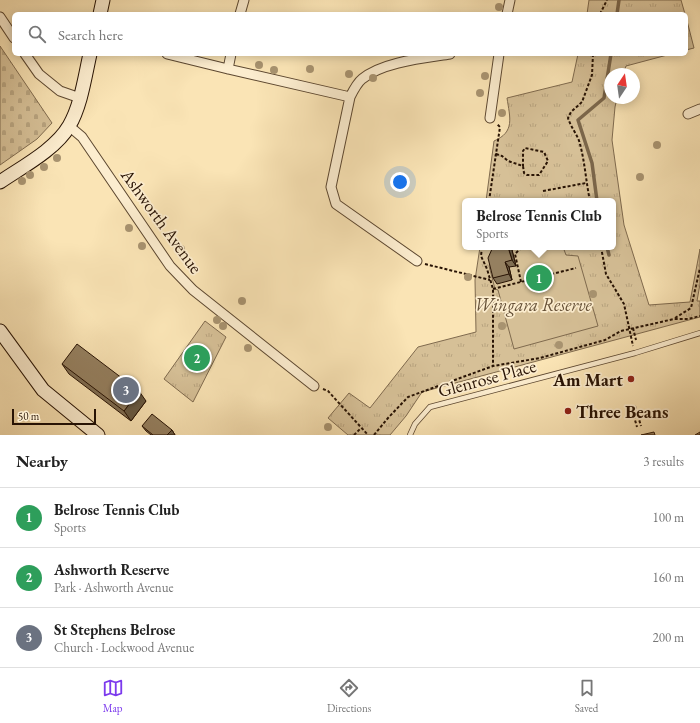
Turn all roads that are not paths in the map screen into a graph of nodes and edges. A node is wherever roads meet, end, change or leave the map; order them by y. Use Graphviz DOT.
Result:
graph roads {
  1 [pos="103,0"];
  2 [pos="244,0"];
  3 [pos="510,0"];
  4 [pos="100,12"];
  5 [pos="241,12"];
  6 [pos="507,12"];
  7 [pos="0,17"];
  8 [pos="12,35"];
  9 [pos="26,56"];
  10 [pos="90,56"];
  11 [pos="175,56"];
  12 [pos="231,56"];
  13 [pos="437,56"];
  14 [pos="499,56"];
  15 [pos="228,69"];
  16 [pos="350,96"];
  17 [pos="80,98"];
  18 [pos="700,109"];
  19 [pos="688,114"];
  20 [pos="490,118"];
  21 [pos="69,126"];
  22 [pos="0,182"];
  23 [pos="416,261"];
  24 [pos="700,333"];
  25 [pos="1,336"];
  26 [pos="314,386"];
  27 [pos="98,435"];
  28 [pos="410,435"];
  1 -- 4 [label="street"];
  2 -- 5 [label="street"];
  3 -- 6 [label="street"];
  7 -- 8 [label="street"];
  9 -- 17 [label="street"];
  10 -- 17 [label="street"];
  11 -- 15 [label="street"];
  12 -- 15 [label="street"];
  13 -- 16 [label="street"];
  14 -- 20 [label="street"];
  15 -- 16 [label="street"];
  16 -- 23 [label="street"];
  17 -- 21 [label="street"];
  18 -- 19 [label="street"];
  21 -- 22 [label="street"];
  21 -- 26 [label="street, Ashworth Avenue"];
  24 -- 28 [label="lane, Glenrose Place"];
  25 -- 27 [label="street"];
}
